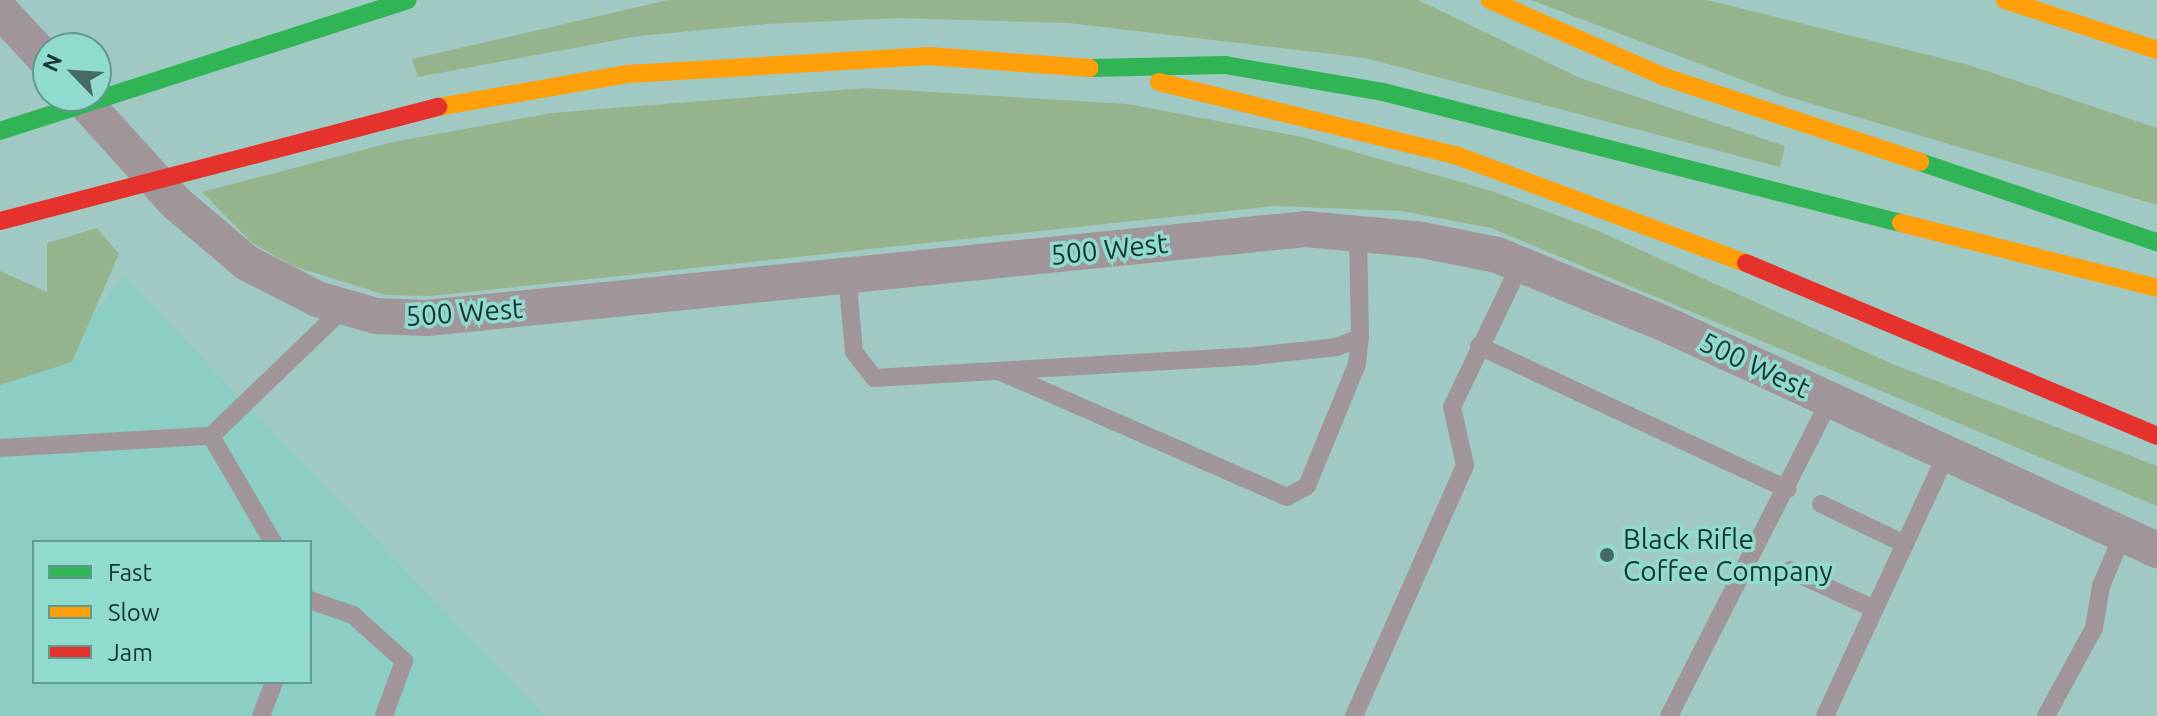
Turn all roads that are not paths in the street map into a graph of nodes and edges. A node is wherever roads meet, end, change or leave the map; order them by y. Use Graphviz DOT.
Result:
graph roads {
  1 [pos="407,0"];
  2 [pos="1490,0"];
  3 [pos="2005,0"];
  4 [pos="0,10"];
  5 [pos="32,45"];
  6 [pos="2157,50"];
  7 [pos="1111,70"];
  8 [pos="94,112"];
  9 [pos="0,131"];
  10 [pos="0,221"];
  11 [pos="1358,234"];
  12 [pos="2157,242"];
  13 [pos="1520,265"];
  14 [pos="847,275"];
  15 [pos="2157,288"];
  16 [pos="345,307"];
  17 [pos="1360,337"];
  18 [pos="1479,346"];
  19 [pos="999,371"];
  20 [pos="1830,400"];
  21 [pos="211,436"];
  22 [pos="2157,436"];
  23 [pos="0,448"];
  24 [pos="1947,453"];
  25 [pos="1787,489"];
  26 [pos="1821,504"];
  27 [pos="2123,534"];
  28 [pos="272,540"];
  29 [pos="1905,544"];
  30 [pos="2157,550"];
  31 [pos="1790,570"];
  32 [pos="312,601"];
  33 [pos="1874,609"];
  34 [pos="273,684"];
  35 [pos="261,716"];
  36 [pos="384,716"];
  37 [pos="1354,716"];
  38 [pos="1669,716"];
  39 [pos="1825,716"];
  40 [pos="2046,716"];
  1 -- 9 [label="highway"];
  2 -- 12 [label="highway"];
  3 -- 6 [label="highway"];
  4 -- 5 [label="street"];
  7 -- 10 [label="highway"];
  7 -- 15 [label="highway"];
  7 -- 22 [label="highway"];
  8 -- 16 [label="street, 500 West"];
  11 -- 13 [label="street, 500 West"];
  11 -- 14 [label="street, 500 West"];
  11 -- 17 [label="lane"];
  13 -- 18 [label="lane"];
  13 -- 20 [label="street, 500 West"];
  14 -- 16 [label="street, 500 West"];
  14 -- 19 [label="lane"];
  16 -- 21 [label="lane"];
  17 -- 19 [label="lane"];
  17 -- 19 [label="lane"];
  18 -- 25 [label="lane"];
  18 -- 37 [label="lane"];
  20 -- 24 [label="street, 500 West"];
  20 -- 25 [label="lane"];
  21 -- 23 [label="lane"];
  21 -- 28 [label="lane"];
  24 -- 27 [label="street, 500 West"];
  24 -- 29 [label="lane"];
  25 -- 38 [label="lane"];
  26 -- 29 [label="lane"];
  27 -- 30 [label="street, 500 West"];
  27 -- 40 [label="lane"];
  29 -- 33 [label="lane"];
  31 -- 33 [label="lane"];
  32 -- 36 [label="lane"];
  33 -- 39 [label="lane"];
  34 -- 35 [label="lane"];
}
